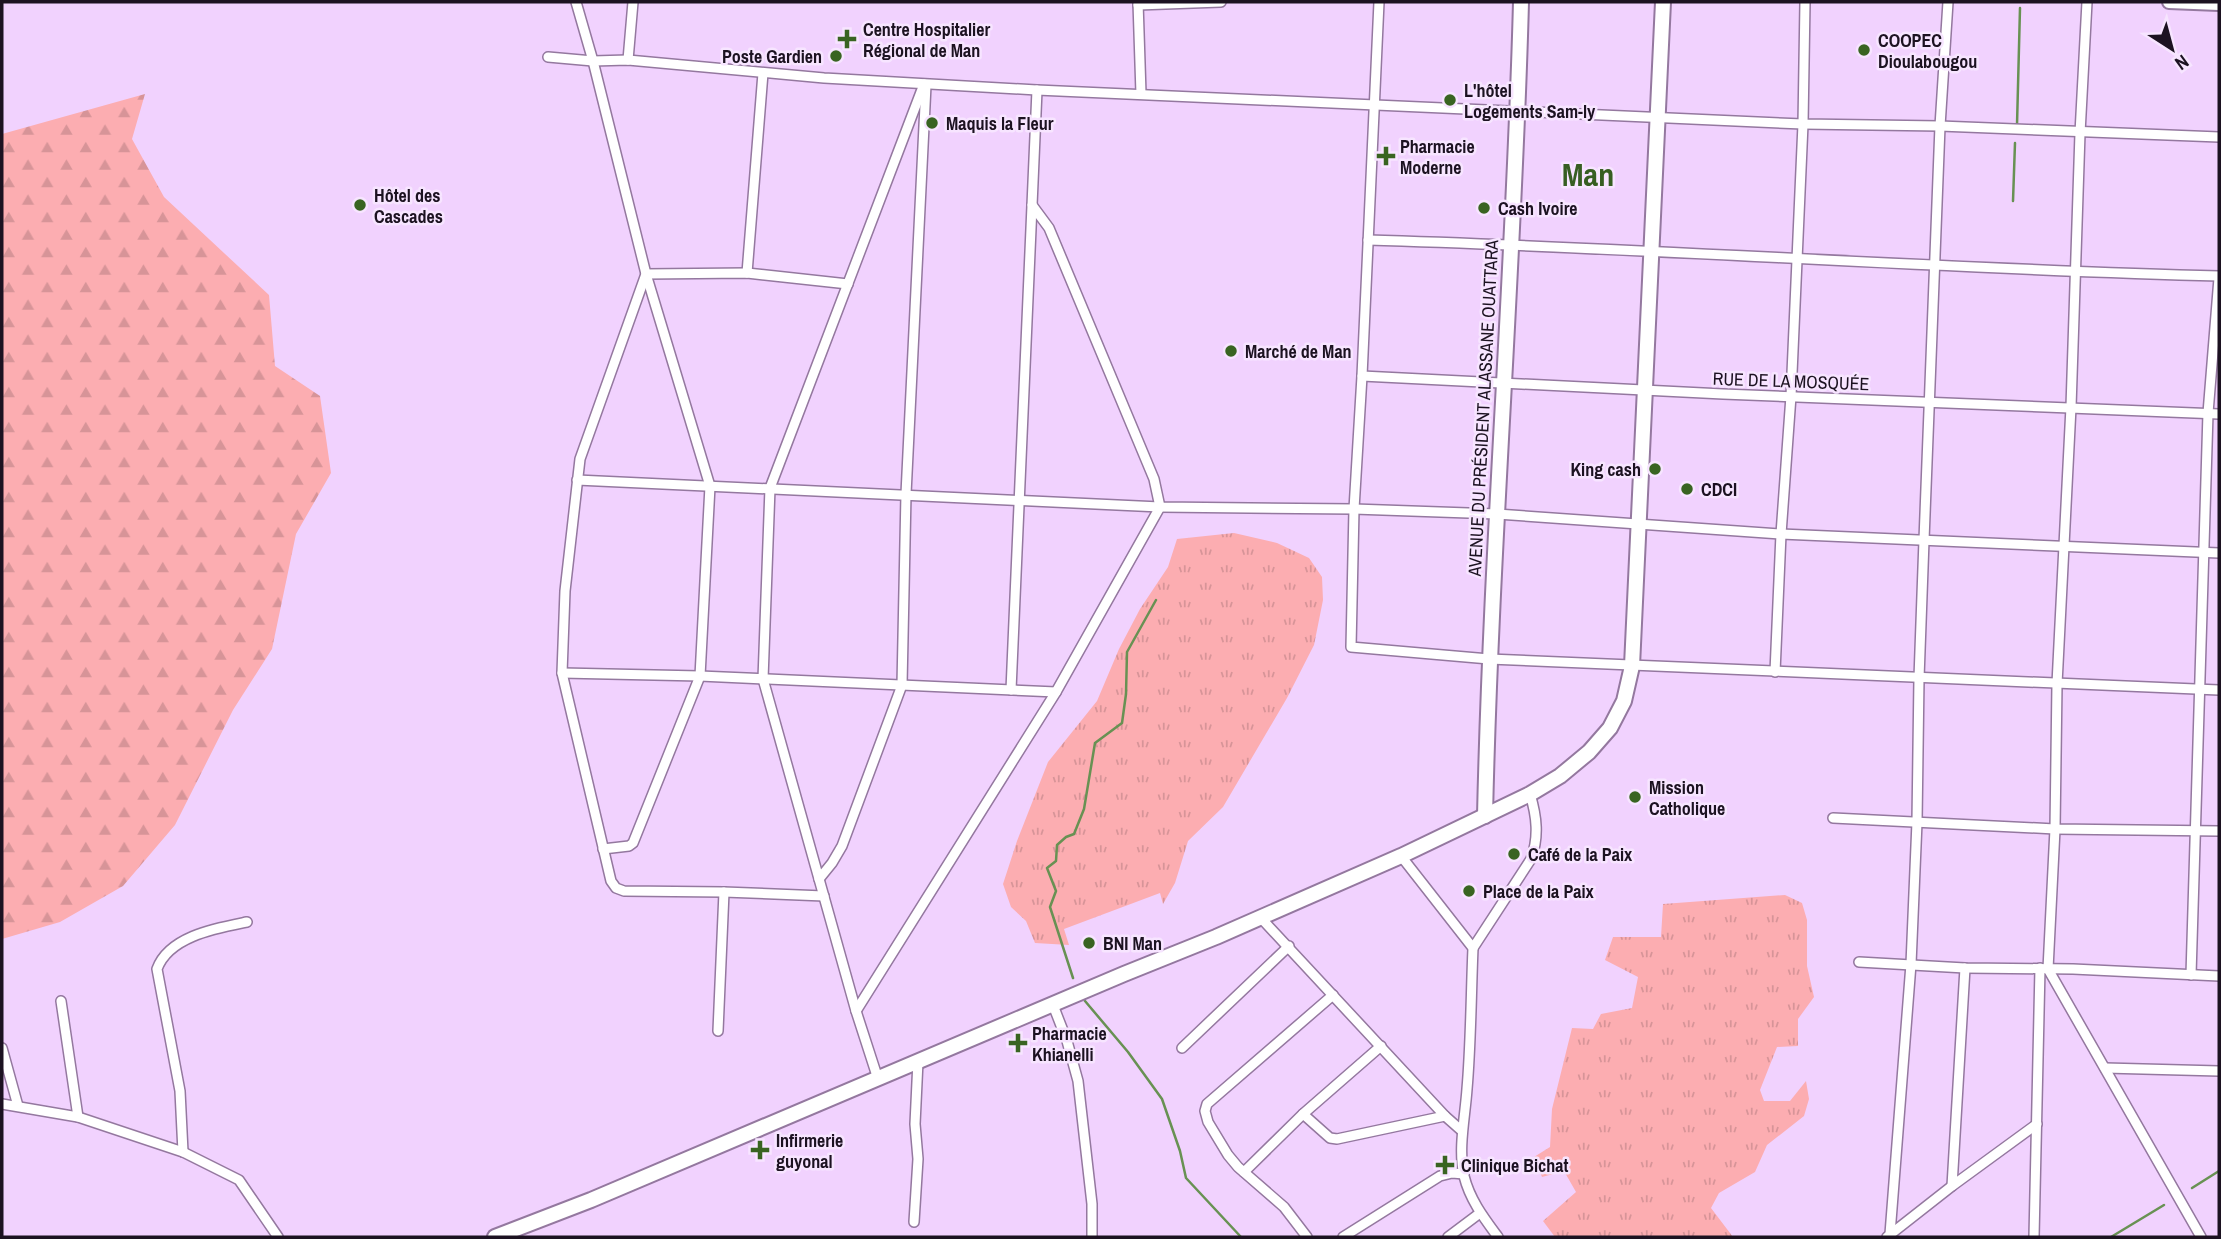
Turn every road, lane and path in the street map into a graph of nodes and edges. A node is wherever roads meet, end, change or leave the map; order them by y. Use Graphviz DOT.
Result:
graph roads {
  1 [pos="576,2"];
  2 [pos="633,2"];
  3 [pos="1221,2"];
  4 [pos="1379,2"];
  5 [pos="1521,2"];
  6 [pos="1663,2"];
  7 [pos="1805,2"];
  8 [pos="1948,2"];
  9 [pos="2087,2"];
  10 [pos="2169,2"];
  11 [pos="1138,3"];
  12 [pos="2219,4"];
  13 [pos="548,57"];
  14 [pos="628,60"];
  15 [pos="593,61"];
  16 [pos="763,73"];
  17 [pos="925,84"];
  18 [pos="1037,90"];
  19 [pos="1141,94"];
  20 [pos="1374,105"];
  21 [pos="1517,111"];
  22 [pos="1658,118"];
  23 [pos="1803,124"];
  24 [pos="1940,126"];
  25 [pos="2080,133"];
  26 [pos="2219,137"];
  27 [pos="1032,205"];
  28 [pos="1368,240"];
  29 [pos="1511,244"];
  30 [pos="1652,251"];
  31 [pos="1797,259"];
  32 [pos="1935,265"];
  33 [pos="2076,272"];
  34 [pos="747,273"];
  35 [pos="646,274"];
  36 [pos="2219,277"];
  37 [pos="848,284"];
  38 [pos="1362,376"];
  39 [pos="1504,384"];
  40 [pos="1645,390"];
  41 [pos="1791,396"];
  42 [pos="1930,402"];
  43 [pos="2071,407"];
  44 [pos="2208,413"];
  45 [pos="2219,414"];
  46 [pos="578,480"];
  47 [pos="710,486"];
  48 [pos="770,488"];
  49 [pos="906,494"];
  50 [pos="1019,500"];
  51 [pos="1160,507"];
  52 [pos="1354,509"];
  53 [pos="1497,514"];
  54 [pos="1639,523"];
  55 [pos="1781,534"];
  56 [pos="1924,540"];
  57 [pos="2063,546"];
  58 [pos="2203,552"];
  59 [pos="2219,553"];
  60 [pos="1489,659"];
  61 [pos="1632,666"];
  62 [pos="1775,672"];
  63 [pos="562,673"];
  64 [pos="700,676"];
  65 [pos="1919,678"];
  66 [pos="763,679"];
  67 [pos="2057,684"];
  68 [pos="902,685"];
  69 [pos="2200,689"];
  70 [pos="1011,690"];
  71 [pos="2219,690"];
  72 [pos="1056,692"];
  73 [pos="1530,794"];
  74 [pos="1485,816"];
  75 [pos="1833,818"];
  76 [pos="1917,822"];
  77 [pos="2055,829"];
  78 [pos="2195,830"];
  79 [pos="2219,831"];
  80 [pos="603,849"];
  81 [pos="1401,856"];
  82 [pos="819,879"];
  83 [pos="724,892"];
  84 [pos="824,896"];
  85 [pos="1260,917"];
  86 [pos="247,922"];
  87 [pos="1289,946"];
  88 [pos="1473,948"];
  89 [pos="1859,962"];
  90 [pos="1911,964"];
  91 [pos="1965,968"];
  92 [pos="2044,968"];
  93 [pos="2191,975"];
  94 [pos="2219,975"];
  95 [pos="1333,995"];
  96 [pos="61,1000"];
  97 [pos="1053,1005"];
  98 [pos="856,1011"];
  99 [pos="718,1031"];
  100 [pos="1381,1046"];
  101 [pos="2,1048"];
  102 [pos="1182,1048"];
  103 [pos="918,1061"];
  104 [pos="2105,1068"];
  105 [pos="2219,1071"];
  106 [pos="878,1079"];
  107 [pos="2,1104"];
  108 [pos="18,1106"];
  109 [pos="1303,1114"];
  110 [pos="1445,1116"];
  111 [pos="78,1117"];
  112 [pos="2037,1124"];
  113 [pos="1462,1130"];
  114 [pos="183,1152"];
  115 [pos="1244,1172"];
  116 [pos="1464,1174"];
  117 [pos="1952,1186"];
  118 [pos="1480,1213"];
  119 [pos="914,1222"];
  120 [pos="1888,1236"];
  121 [pos="278,1237"];
  122 [pos="495,1237"];
  123 [pos="1092,1237"];
  124 [pos="1307,1237"];
  125 [pos="1343,1237"];
  126 [pos="1448,1237"];
  127 [pos="1498,1237"];
  128 [pos="2034,1237"];
  129 [pos="2201,1237"];
  1 -- 15 [label="street"];
  2 -- 14 [label="street"];
  3 -- 11 [label="street"];
  4 -- 20 [label="street"];
  5 -- 21 [label="main road, AVENUE DU PRÉSIDENT ALASSANE OUATTARA"];
  6 -- 22 [label="main road"];
  7 -- 23 [label="street"];
  8 -- 24 [label="street"];
  9 -- 25 [label="street"];
  10 -- 12 [label="main road"];
  11 -- 19 [label="street"];
  13 -- 15 [label="street"];
  14 -- 15 [label="street"];
  14 -- 16 [label="street"];
  15 -- 35 [label="street"];
  16 -- 17 [label="street"];
  16 -- 34 [label="street"];
  17 -- 18 [label="street"];
  17 -- 37 [label="street"];
  17 -- 49 [label="street"];
  18 -- 19 [label="street"];
  18 -- 27 [label="street"];
  19 -- 20 [label="street"];
  20 -- 21 [label="street"];
  20 -- 28 [label="street"];
  21 -- 22 [label="street"];
  21 -- 29 [label="main road, AVENUE DU PRÉSIDENT ALASSANE OUATTARA"];
  22 -- 23 [label="street"];
  22 -- 30 [label="main road"];
  23 -- 24 [label="street"];
  23 -- 31 [label="street"];
  24 -- 25 [label="street"];
  24 -- 32 [label="street"];
  25 -- 26 [label="street"];
  25 -- 33 [label="street"];
  27 -- 50 [label="street"];
  27 -- 51 [label="street"];
  28 -- 29 [label="street"];
  28 -- 38 [label="street"];
  29 -- 30 [label="street"];
  29 -- 39 [label="main road, AVENUE DU PRÉSIDENT ALASSANE OUATTARA"];
  30 -- 31 [label="street"];
  30 -- 40 [label="main road"];
  31 -- 32 [label="street"];
  31 -- 41 [label="street"];
  32 -- 33 [label="street"];
  32 -- 42 [label="street"];
  33 -- 36 [label="street"];
  33 -- 43 [label="street"];
  34 -- 35 [label="street"];
  34 -- 37 [label="street"];
  35 -- 46 [label="street"];
  35 -- 47 [label="street"];
  36 -- 44 [label="street"];
  37 -- 48 [label="street"];
  38 -- 39 [label="street, RUE DE LA MOSQUÉE"];
  38 -- 52 [label="street"];
  39 -- 40 [label="street, RUE DE LA MOSQUÉE"];
  39 -- 53 [label="main road, AVENUE DU PRÉSIDENT ALASSANE OUATTARA"];
  40 -- 41 [label="street, RUE DE LA MOSQUÉE"];
  40 -- 54 [label="main road"];
  41 -- 42 [label="street, RUE DE LA MOSQUÉE"];
  41 -- 55 [label="street"];
  42 -- 43 [label="street, RUE DE LA MOSQUÉE"];
  42 -- 56 [label="street"];
  43 -- 44 [label="street, RUE DE LA MOSQUÉE"];
  43 -- 57 [label="street"];
  44 -- 45 [label="street, RUE DE LA MOSQUÉE"];
  44 -- 58 [label="street"];
  46 -- 47 [label="street"];
  46 -- 63 [label="street"];
  47 -- 48 [label="street"];
  47 -- 64 [label="street"];
  48 -- 49 [label="street"];
  48 -- 66 [label="street"];
  49 -- 50 [label="street"];
  49 -- 68 [label="street"];
  50 -- 51 [label="street"];
  50 -- 70 [label="street"];
  51 -- 52 [label="street"];
  51 -- 72 [label="street"];
  52 -- 53 [label="street"];
  52 -- 60 [label="street"];
  53 -- 54 [label="street"];
  53 -- 60 [label="main road, AVENUE DU PRÉSIDENT ALASSANE OUATTARA"];
  54 -- 55 [label="street"];
  54 -- 61 [label="main road"];
  55 -- 56 [label="street"];
  55 -- 62 [label="street"];
  56 -- 57 [label="street"];
  56 -- 65 [label="street"];
  57 -- 58 [label="street"];
  57 -- 67 [label="street"];
  58 -- 59 [label="street"];
  58 -- 69 [label="street"];
  60 -- 61 [label="street"];
  60 -- 74 [label="main road, AVENUE DU PRÉSIDENT ALASSANE OUATTARA"];
  61 -- 62 [label="street"];
  61 -- 73 [label="main road"];
  62 -- 65 [label="street"];
  63 -- 64 [label="street"];
  63 -- 80 [label="street"];
  64 -- 66 [label="street"];
  64 -- 80 [label="street"];
  65 -- 67 [label="street"];
  65 -- 76 [label="street"];
  66 -- 68 [label="street"];
  66 -- 82 [label="street"];
  67 -- 69 [label="street"];
  67 -- 77 [label="street"];
  68 -- 70 [label="street"];
  68 -- 82 [label="street"];
  69 -- 71 [label="street"];
  69 -- 78 [label="street"];
  70 -- 72 [label="street"];
  72 -- 98 [label="street"];
  73 -- 74 [label="main road"];
  73 -- 88 [label="street"];
  74 -- 81 [label="main road"];
  75 -- 76 [label="street"];
  76 -- 77 [label="street"];
  76 -- 90 [label="street"];
  77 -- 78 [label="street"];
  77 -- 92 [label="street"];
  78 -- 79 [label="street"];
  78 -- 93 [label="street"];
  80 -- 83 [label="street"];
  81 -- 85 [label="main road"];
  81 -- 88 [label="street"];
  82 -- 84 [label="street"];
  83 -- 84 [label="street"];
  83 -- 99 [label="street"];
  84 -- 98 [label="street"];
  85 -- 87 [label="street"];
  85 -- 97 [label="main road"];
  86 -- 114 [label="street"];
  87 -- 95 [label="street"];
  87 -- 102 [label="street"];
  88 -- 113 [label="street"];
  89 -- 90 [label="street"];
  90 -- 91 [label="street"];
  90 -- 120 [label="street"];
  91 -- 92 [label="street"];
  91 -- 117 [label="street"];
  92 -- 93 [label="street"];
  92 -- 104 [label="street"];
  92 -- 112 [label="street"];
  93 -- 94 [label="street"];
  95 -- 100 [label="street"];
  95 -- 115 [label="street"];
  96 -- 111 [label="street"];
  97 -- 103 [label="main road"];
  97 -- 123 [label="street"];
  98 -- 106 [label="street"];
  100 -- 109 [label="street"];
  100 -- 110 [label="street"];
  101 -- 108 [label="street"];
  103 -- 106 [label="main road"];
  103 -- 119 [label="street"];
  104 -- 105 [label="street"];
  104 -- 129 [label="street"];
  106 -- 122 [label="main road"];
  107 -- 108 [label="street"];
  108 -- 111 [label="street"];
  109 -- 110 [label="street"];
  109 -- 115 [label="street"];
  110 -- 113 [label="street"];
  111 -- 114 [label="street"];
  112 -- 117 [label="street"];
  112 -- 128 [label="street"];
  113 -- 116 [label="street"];
  114 -- 121 [label="street"];
  115 -- 124 [label="street"];
  116 -- 118 [label="street"];
  116 -- 125 [label="street"];
  117 -- 120 [label="street"];
  118 -- 126 [label="street"];
  118 -- 127 [label="street"];
}
